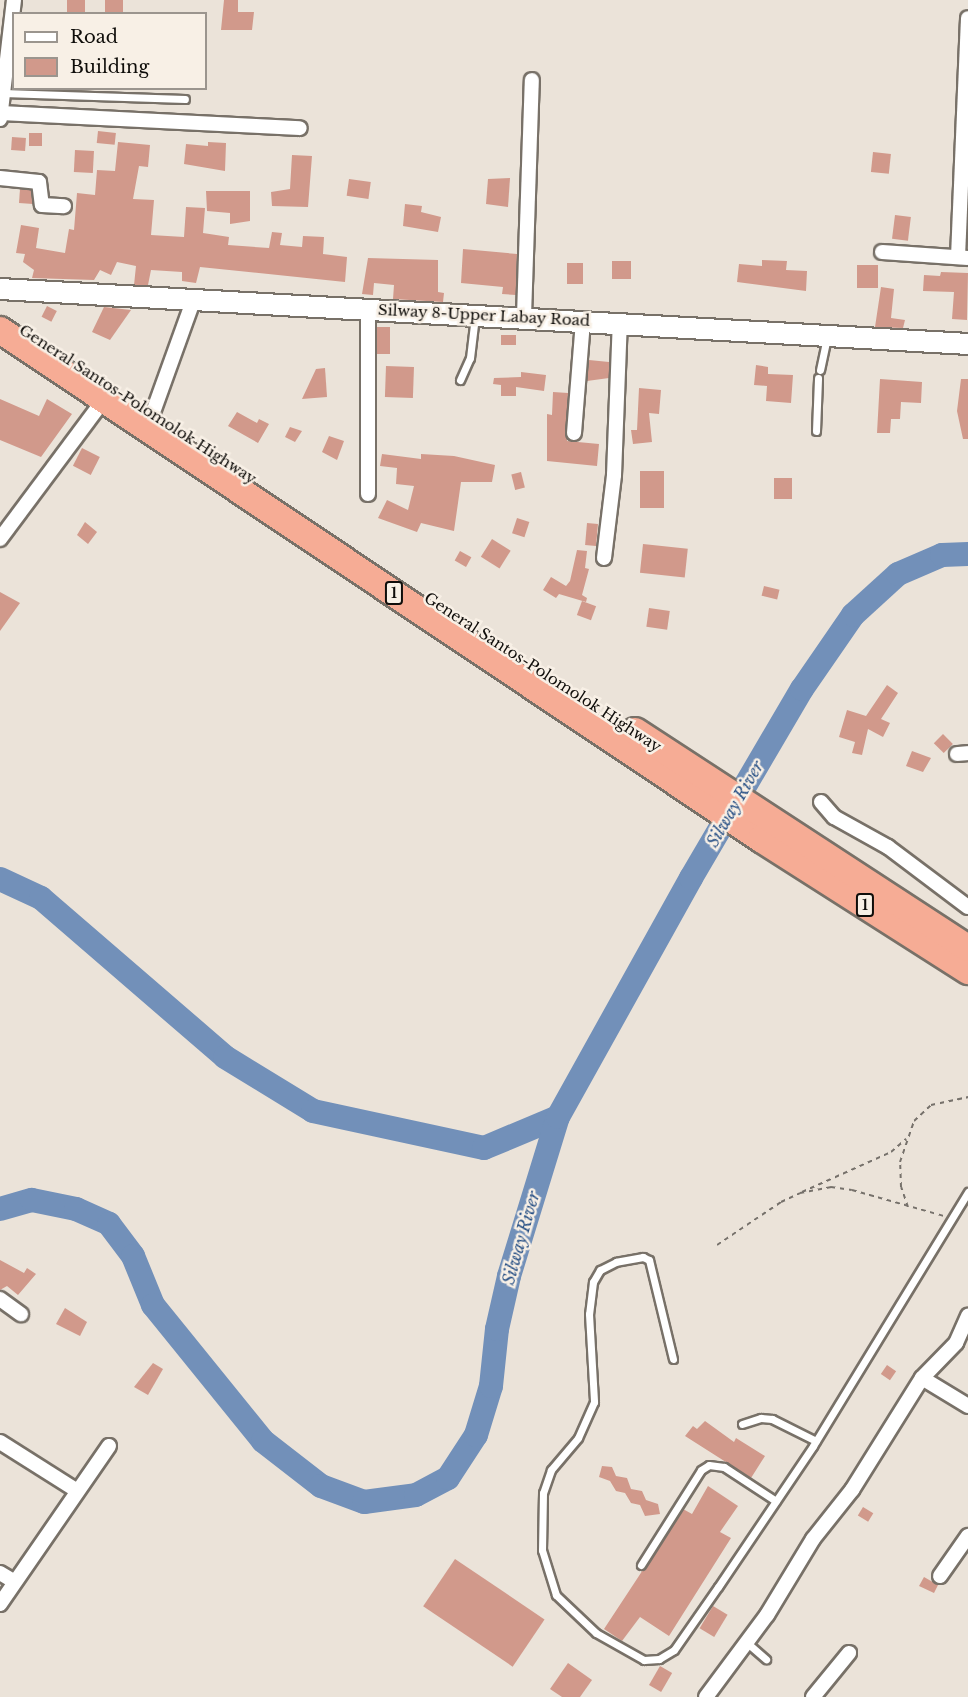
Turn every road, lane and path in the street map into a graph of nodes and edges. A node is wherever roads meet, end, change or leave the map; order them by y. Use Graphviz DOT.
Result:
graph roads {
  1 [pos="12,17"];
  2 [pos="968,18"];
  3 [pos="532,80"];
  4 [pos="3,93"];
  5 [pos="185,99"];
  6 [pos="1,113"];
  7 [pos="0,119"];
  8 [pos="300,128"];
  9 [pos="0,177"];
  10 [pos="64,206"];
  11 [pos="882,252"];
  12 [pos="963,258"];
  13 [pos="0,289"];
  14 [pos="193,301"];
  15 [pos="368,309"];
  16 [pos="475,314"];
  17 [pos="0,315"];
  18 [pos="524,316"];
  19 [pos="583,320"];
  20 [pos="620,322"];
  21 [pos="0,330"];
  22 [pos="828,336"];
  23 [pos="968,344"];
  24 [pos="459,380"];
  25 [pos="105,398"];
  26 [pos="152,415"];
  27 [pos="816,431"];
  28 [pos="574,433"];
  29 [pos="369,494"];
  30 [pos="0,539"];
  31 [pos="604,558"];
  32 [pos="690,780"];
  33 [pos="821,802"];
  34 [pos="767,831"];
  35 [pos="968,907"];
  36 [pos="968,948"];
  37 [pos="968,971"];
  38 [pos="968,1097"];
  39 [pos="907,1138"];
  40 [pos="968,1192"];
  41 [pos="800,1194"];
  42 [pos="908,1207"];
  43 [pos="952,1218"];
  44 [pos="717,1245"];
  45 [pos="0,1299"];
  46 [pos="21,1314"];
  47 [pos="968,1316"];
  48 [pos="674,1359"];
  49 [pos="922,1378"];
  50 [pos="968,1406"];
  51 [pos="742,1425"];
  52 [pos="0,1442"];
  53 [pos="816,1442"];
  54 [pos="109,1446"];
  55 [pos="76,1490"];
  56 [pos="776,1501"];
  57 [pos="968,1536"];
  58 [pos="641,1565"];
  59 [pos="0,1573"];
  60 [pos="940,1576"];
  61 [pos="15,1582"];
  62 [pos="0,1605"];
  63 [pos="745,1641"];
  64 [pos="849,1653"];
  65 [pos="766,1659"];
  66 [pos="706,1697"];
  67 [pos="813,1697"];
  1 -- 4 [label="street"];
  2 -- 12 [label="street"];
  3 -- 18 [label="street"];
  4 -- 5 [label="lane"];
  4 -- 6 [label="street"];
  6 -- 7 [label="street"];
  6 -- 8 [label="street"];
  9 -- 10 [label="street"];
  11 -- 12 [label="street"];
  13 -- 14 [label="main road, Silway 8-Upper Labay Road"];
  14 -- 15 [label="main road, Silway 8-Upper Labay Road"];
  14 -- 26 [label="street"];
  15 -- 16 [label="main road, Silway 8-Upper Labay Road"];
  15 -- 29 [label="street"];
  16 -- 18 [label="main road, Silway 8-Upper Labay Road"];
  16 -- 24 [label="lane"];
  17 -- 26 [label="highway, General Santos-Polomolok Highway / 1"];
  18 -- 19 [label="main road, Silway 8-Upper Labay Road"];
  19 -- 20 [label="main road, Silway 8-Upper Labay Road"];
  19 -- 28 [label="street"];
  20 -- 22 [label="main road, Silway 8-Upper Labay Road"];
  20 -- 31 [label="street"];
  21 -- 25 [label="highway, 1"];
  22 -- 23 [label="main road, Silway 8-Upper Labay Road"];
  22 -- 27 [label="lane"];
  25 -- 30 [label="street"];
  25 -- 32 [label="highway, 1"];
  26 -- 32 [label="highway, General Santos-Polomolok Highway / 1"];
  32 -- 34 [label="highway, 1"];
  33 -- 35 [label="street"];
  34 -- 36 [label="highway, 1"];
  34 -- 37 [label="highway, 1"];
  38 -- 39 [label="path"];
  39 -- 41 [label="path"];
  39 -- 42 [label="path"];
  40 -- 43 [label="lane"];
  41 -- 42 [label="path"];
  41 -- 44 [label="path"];
  42 -- 43 [label="path"];
  43 -- 53 [label="lane"];
  45 -- 46 [label="street"];
  47 -- 49 [label="street"];
  48 -- 56 [label="lane"];
  49 -- 50 [label="street"];
  49 -- 63 [label="street"];
  51 -- 53 [label="lane"];
  52 -- 55 [label="street"];
  53 -- 56 [label="lane"];
  54 -- 55 [label="street"];
  55 -- 61 [label="street"];
  56 -- 58 [label="lane"];
  57 -- 60 [label="street"];
  59 -- 61 [label="street"];
  61 -- 62 [label="street"];
  63 -- 65 [label="lane"];
  63 -- 66 [label="street"];
  64 -- 67 [label="street"];
}
